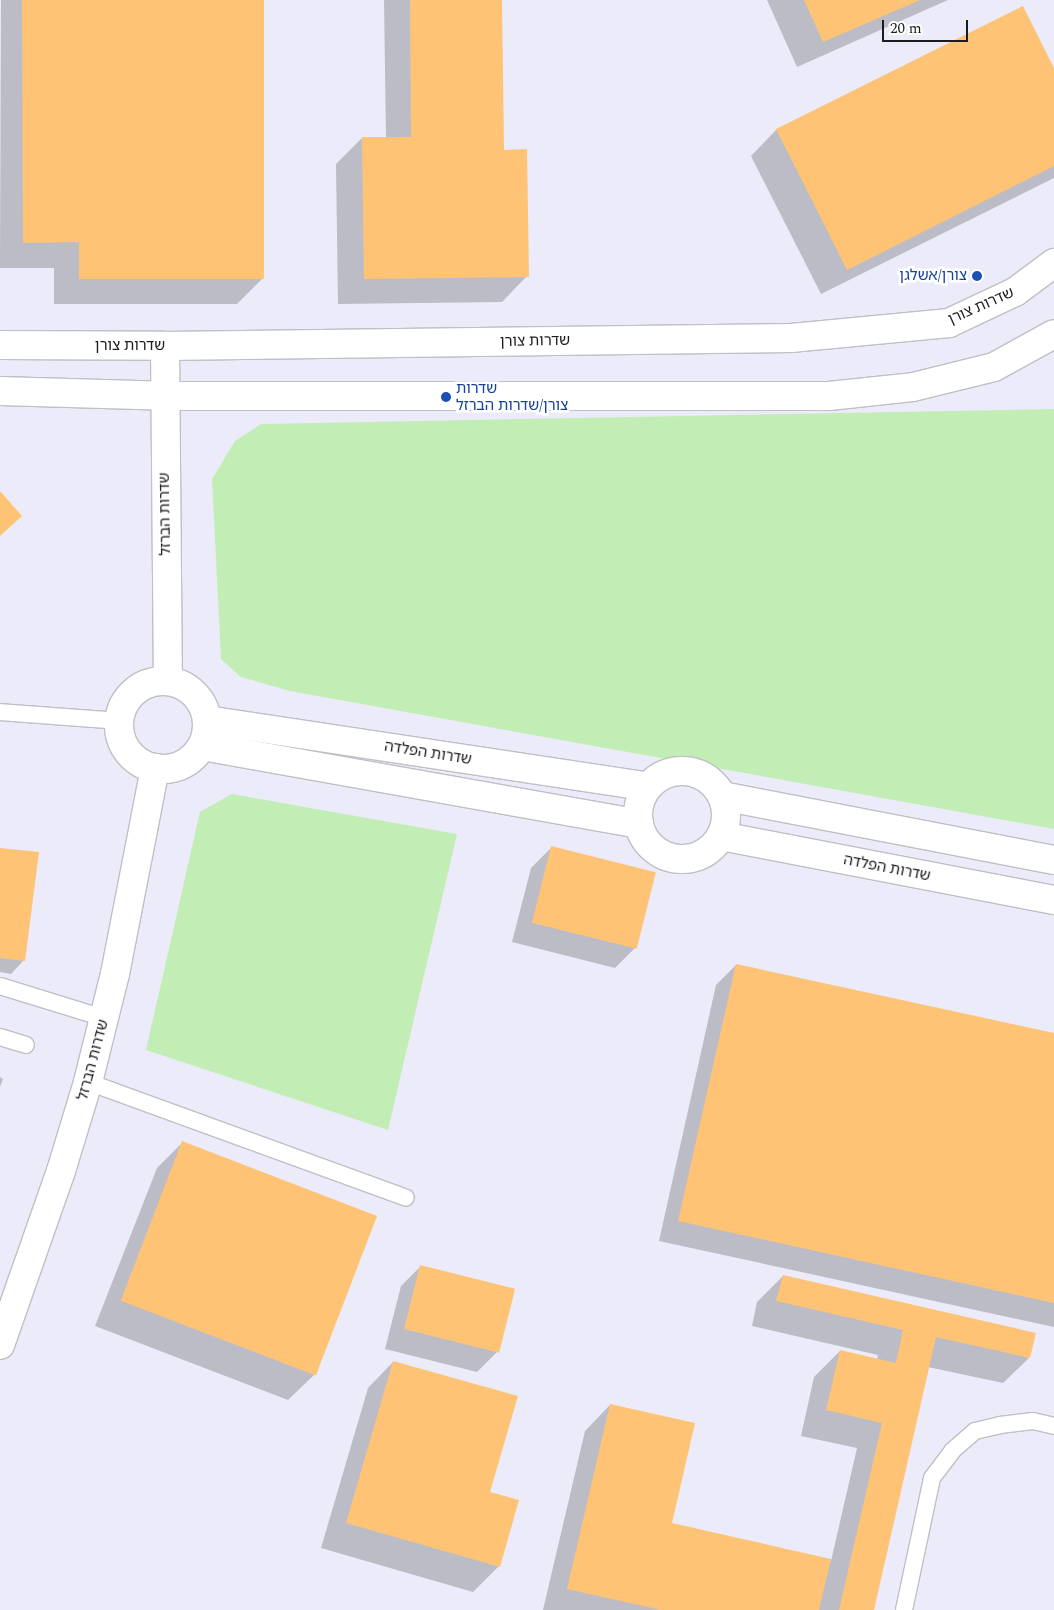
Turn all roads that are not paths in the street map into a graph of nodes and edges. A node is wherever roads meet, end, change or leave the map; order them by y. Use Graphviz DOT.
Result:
graph roads {
  1 [pos="1054,263"];
  2 [pos="1054,334"];
  3 [pos="0,345"];
  4 [pos="165,346"];
  5 [pos="0,391"];
  6 [pos="164,396"];
  7 [pos="168,681"];
  8 [pos="0,712"];
  9 [pos="119,721"];
  10 [pos="205,733"];
  11 [pos="154,768"];
  12 [pos="648,787"];
  13 [pos="722,796"];
  14 [pos="639,824"];
  15 [pos="721,836"];
  16 [pos="1054,860"];
  17 [pos="1054,900"];
  18 [pos="0,986"];
  19 [pos="104,1018"];
  20 [pos="0,1037"];
  21 [pos="26,1045"];
  22 [pos="88,1082"];
  23 [pos="406,1198"];
  24 [pos="0,1345"];
  25 [pos="1054,1426"];
  26 [pos="904,1610"];
  1 -- 4 [label="street, שדרות צורן"];
  2 -- 6 [label="street"];
  3 -- 4 [label="street, שדרות צורן"];
  4 -- 6 [label="street, שדרות הברזל"];
  5 -- 6 [label="street"];
  6 -- 7 [label="street, שדרות הברזל"];
  7 -- 9 [label="street"];
  7 -- 10 [label="street"];
  8 -- 9 [label="lane"];
  9 -- 11 [label="street"];
  10 -- 11 [label="street"];
  10 -- 12 [label="street, שדרות הפלדה"];
  10 -- 14 [label="street"];
  11 -- 19 [label="street, שדרות הברזל"];
  12 -- 13 [label="street"];
  12 -- 14 [label="street"];
  13 -- 15 [label="street"];
  13 -- 16 [label="street"];
  14 -- 15 [label="street"];
  15 -- 17 [label="street, שדרות הפלדה"];
  18 -- 19 [label="lane"];
  19 -- 22 [label="street, שדרות הברזל"];
  20 -- 21 [label="lane"];
  22 -- 23 [label="lane"];
  22 -- 24 [label="street, שדרות הברזל"];
  25 -- 26 [label="lane"];
}
